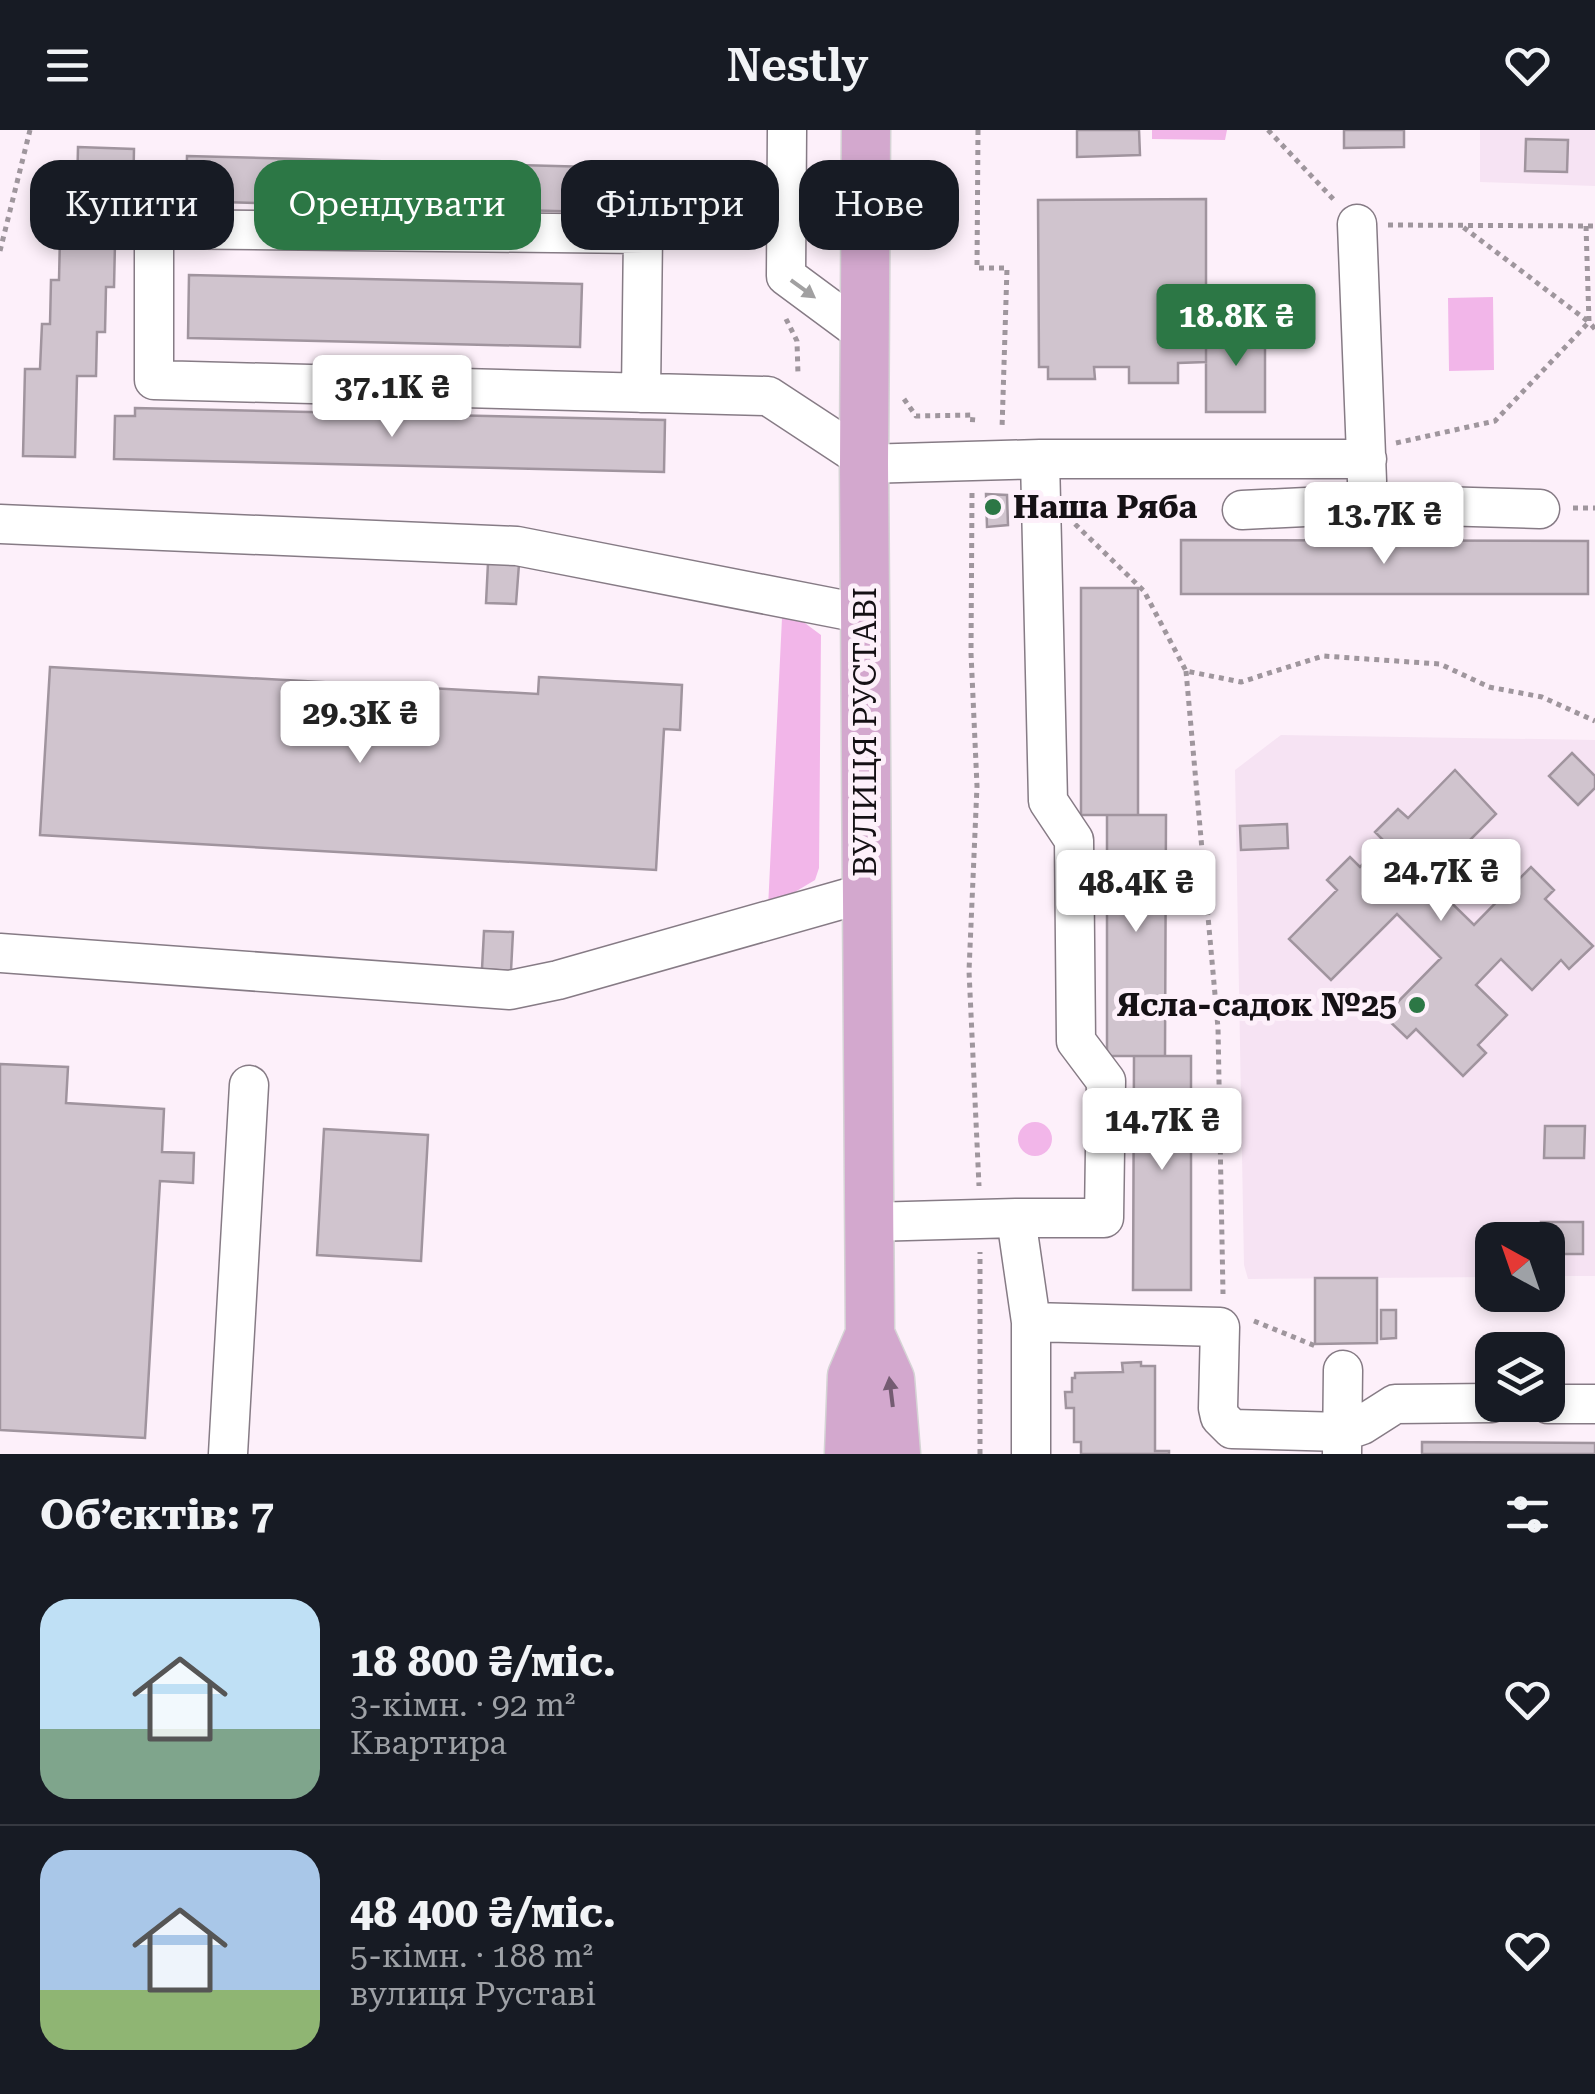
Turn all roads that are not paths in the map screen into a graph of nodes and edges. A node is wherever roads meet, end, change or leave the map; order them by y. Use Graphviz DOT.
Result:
graph roads {
  1 [pos="787,130"];
  2 [pos="866,130"];
  3 [pos="1356,224"];
  4 [pos="863,332"];
  5 [pos="641,393"];
  6 [pos="1367,452"];
  7 [pos="864,461"];
  8 [pos="1042,476"];
  9 [pos="1367,504"];
  10 [pos="1540,509"];
  11 [pos="1242,510"];
  12 [pos="0,524"];
  13 [pos="865,614"];
  14 [pos="865,893"];
  15 [pos="0,953"];
  16 [pos="249,1085"];
  17 [pos="998,1219"];
  18 [pos="870,1222"];
  19 [pos="1031,1322"];
  20 [pos="870,1334"];
  21 [pos="1343,1370"];
  22 [pos="1475,1403"];
  23 [pos="1565,1404"];
  24 [pos="1595,1404"];
  25 [pos="1342,1443"];
  26 [pos="228,1454"];
  27 [pos="849,1454"];
  28 [pos="896,1454"];
  29 [pos="1030,1454"];
  1 -- 4 [label="lane, one-way"];
  2 -- 4 [label="main road, ВУЛИЦЯ РУСТАВІ"];
  3 -- 6 [label="lane"];
  4 -- 7 [label="main road, ВУЛИЦЯ РУСТАВІ"];
  5 -- 5 [label="lane"];
  5 -- 7 [label="lane"];
  6 -- 8 [label="lane"];
  6 -- 9 [label="lane"];
  7 -- 8 [label="lane"];
  7 -- 13 [label="main road, ВУЛИЦЯ РУСТАВІ"];
  8 -- 17 [label="lane"];
  9 -- 10 [label="lane"];
  9 -- 11 [label="lane"];
  12 -- 13 [label="lane"];
  13 -- 14 [label="main road, ВУЛИЦЯ РУСТАВІ"];
  14 -- 15 [label="lane"];
  14 -- 18 [label="main road, ВУЛИЦЯ РУСТАВІ"];
  16 -- 26 [label="lane"];
  17 -- 18 [label="lane"];
  17 -- 19 [label="lane"];
  18 -- 20 [label="main road, ВУЛИЦЯ РУСТАВІ"];
  19 -- 25 [label="lane"];
  19 -- 29 [label="lane"];
  20 -- 27 [label="main road"];
  28 -- 20 [label="main road, one-way"];
  21 -- 25 [label="lane"];
  22 -- 25 [label="lane"];
  23 -- 24 [label="lane"];
}
